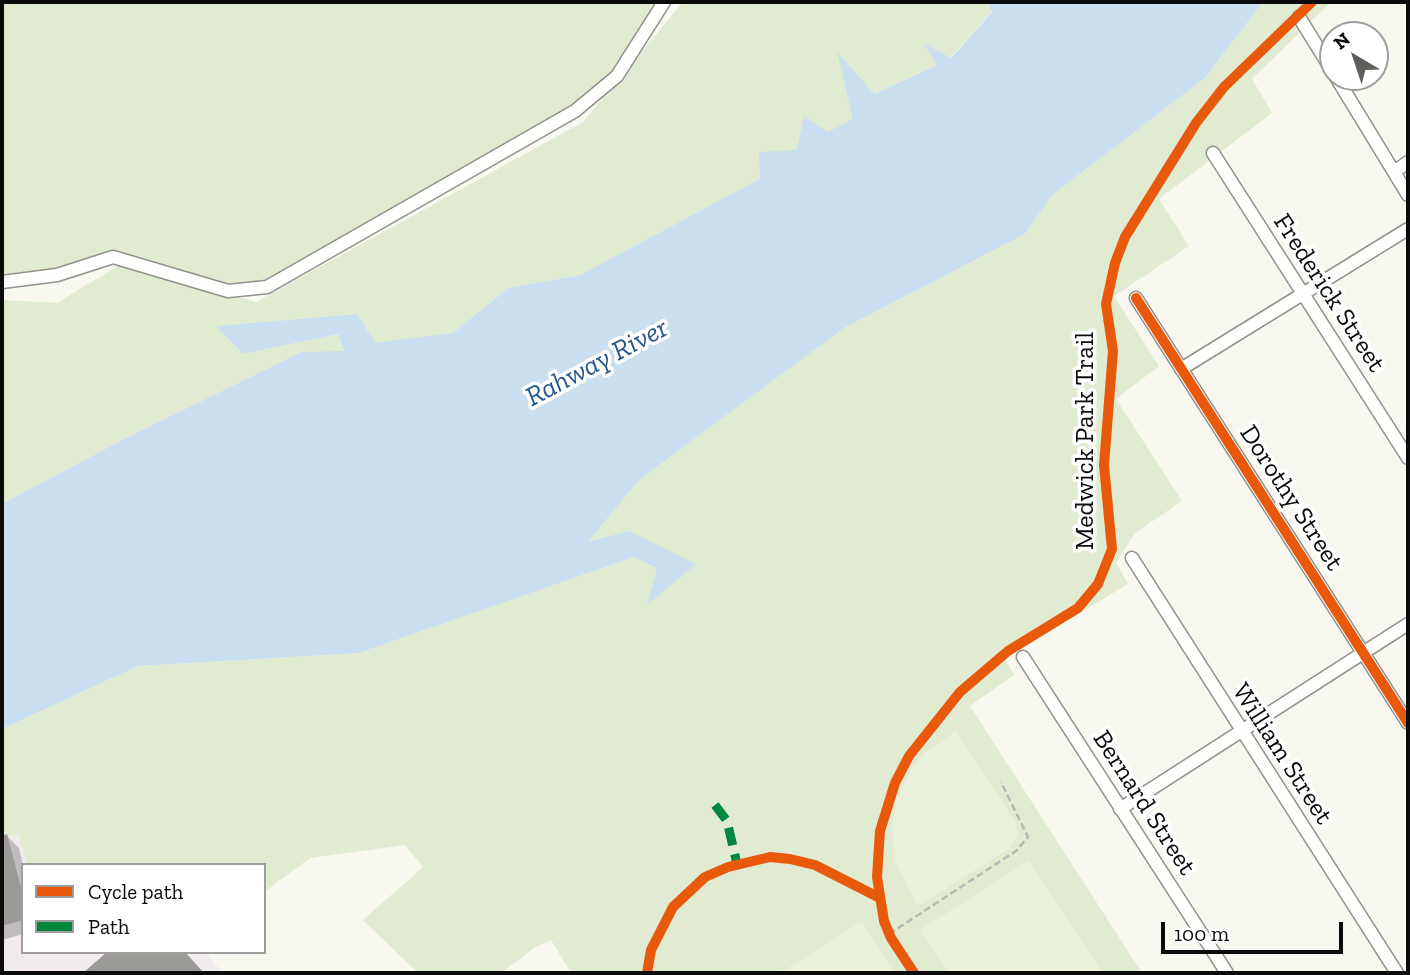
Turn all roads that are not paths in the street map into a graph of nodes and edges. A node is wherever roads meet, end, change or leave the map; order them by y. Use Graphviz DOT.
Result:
graph roads {
  1 [pos="664,2"];
  2 [pos="1299,17"];
  3 [pos="1319,49"];
  4 [pos="1345,91"];
  5 [pos="1213,153"];
  6 [pos="1408,162"];
  7 [pos="1394,172"];
  8 [pos="1408,195"];
  9 [pos="1408,229"];
  10 [pos="2,282"];
  11 [pos="1303,295"];
  12 [pos="1136,298"];
  13 [pos="1181,369"];
  14 [pos="1408,458"];
  15 [pos="1132,558"];
  16 [pos="1408,624"];
  17 [pos="1364,652"];
  18 [pos="1023,657"];
  19 [pos="1408,723"];
  20 [pos="1241,732"];
  21 [pos="1120,809"];
  22 [pos="1227,973"];
  23 [pos="1396,973"];
  1 -- 10 [label="street"];
  2 -- 3 [label="street"];
  4 -- 7 [label="street"];
  5 -- 11 [label="street, Frederick Street"];
  6 -- 7 [label="street"];
  7 -- 8 [label="street"];
  9 -- 11 [label="street"];
  11 -- 13 [label="street"];
  11 -- 14 [label="street, Frederick Street"];
  12 -- 13 [label="street, Dorothy Street"];
  13 -- 17 [label="street, Dorothy Street"];
  15 -- 20 [label="street, William Street"];
  16 -- 17 [label="street"];
  17 -- 19 [label="street, Dorothy Street"];
  17 -- 20 [label="street"];
  18 -- 21 [label="street, Bernard Street"];
  20 -- 21 [label="street"];
  20 -- 23 [label="street, William Street"];
  21 -- 22 [label="street, Bernard Street"];
}
